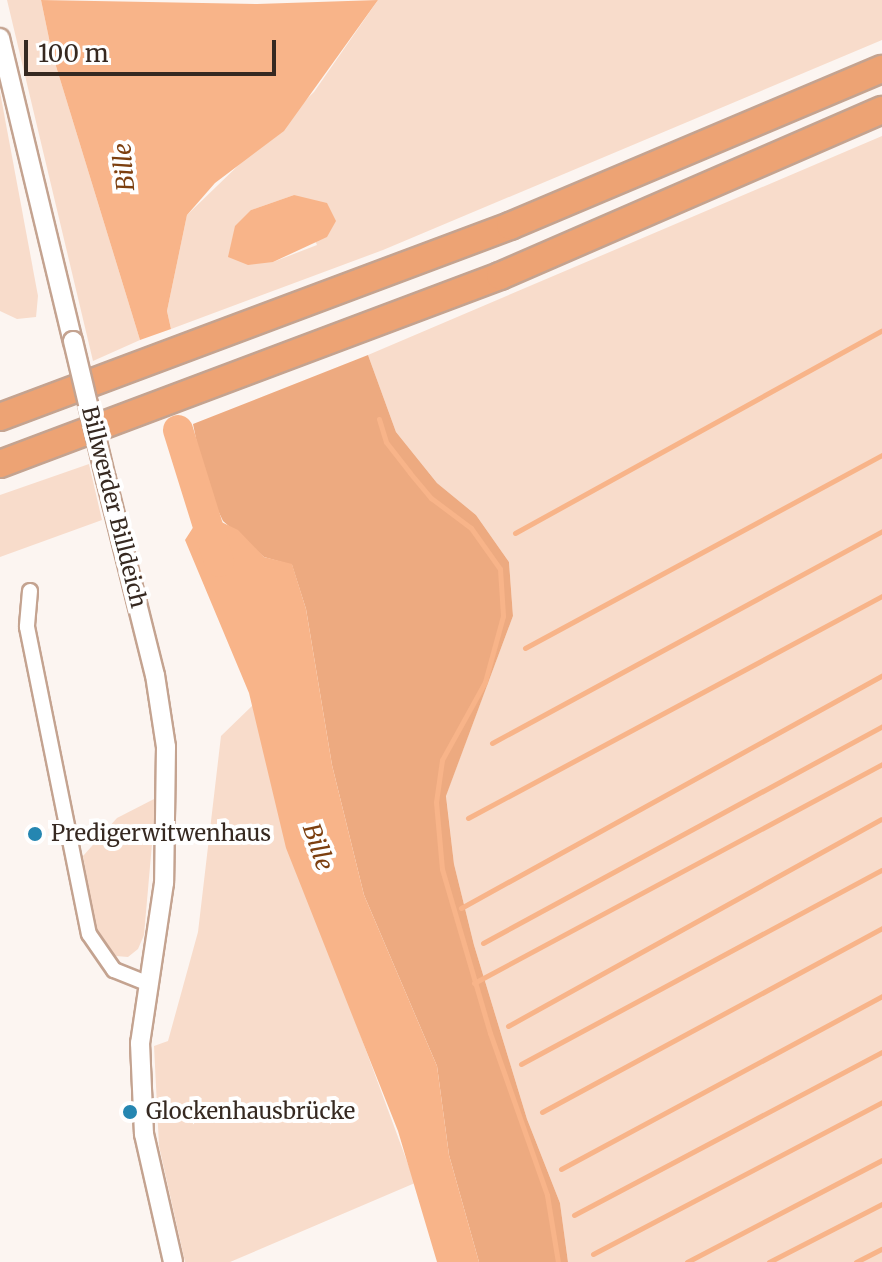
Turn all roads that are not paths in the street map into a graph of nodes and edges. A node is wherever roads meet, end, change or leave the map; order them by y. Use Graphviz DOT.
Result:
graph roads {
  1 [pos="0,38"];
  2 [pos="882,69"];
  3 [pos="882,110"];
  4 [pos="0,417"];
  5 [pos="0,464"];
  6 [pos="30,591"];
  7 [pos="147,983"];
  8 [pos="173,1262"];
  1 -- 7 [label="street, Billwerder Billdeich, bridge"];
  2 -- 4 [label="highway"];
  3 -- 5 [label="highway"];
  6 -- 7 [label="street"];
  7 -- 8 [label="street, Billwerder Billdeich"];
}
